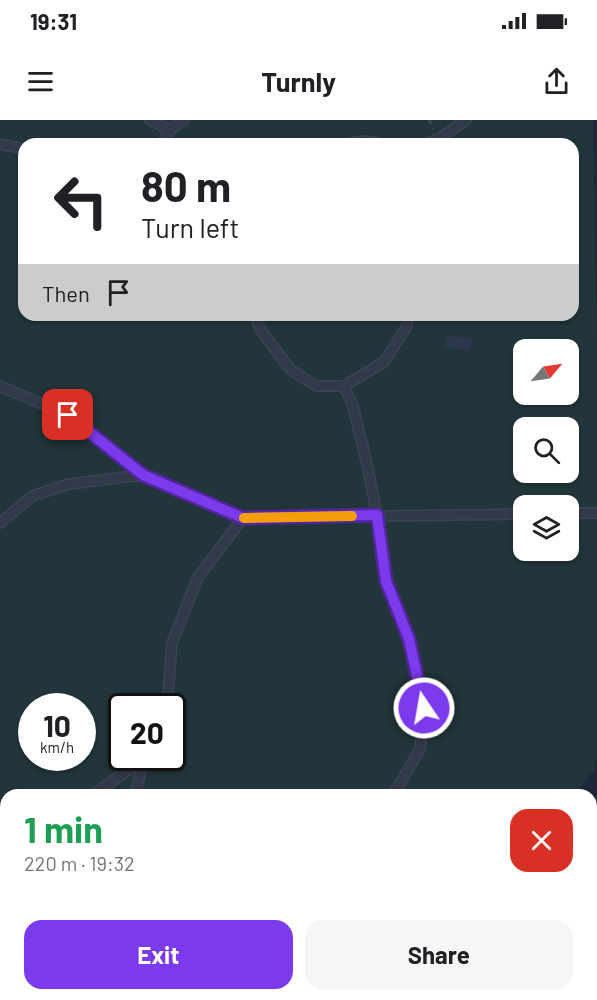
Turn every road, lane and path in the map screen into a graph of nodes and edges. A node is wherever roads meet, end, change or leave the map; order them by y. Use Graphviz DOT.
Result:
graph roads {
  1 [pos="150,120"];
  2 [pos="183,120"];
  3 [pos="466,120"];
  4 [pos="170,130"];
  5 [pos="165,138"];
  6 [pos="443,138"];
  7 [pos="0,144"];
  8 [pos="18,148"];
  9 [pos="257,321"];
  10 [pos="407,321"];
  11 [pos="0,386"];
  12 [pos="344,387"];
  13 [pos="143,475"];
  14 [pos="579,513"];
  15 [pos="597,513"];
  16 [pos="513,514"];
  17 [pos="377,515"];
  18 [pos="243,518"];
  19 [pos="0,523"];
  20 [pos="168,693"];
  21 [pos="127,771"];
  22 [pos="141,771"];
  23 [pos="101,789"];
  24 [pos="137,789"];
  25 [pos="396,789"];
  1 -- 4 [label="lane"];
  2 -- 4 [label="lane"];
  3 -- 6 [label="lane"];
  4 -- 5 [label="lane"];
  7 -- 8 [label="lane"];
  9 -- 12 [label="lane"];
  10 -- 12 [label="lane"];
  11 -- 13 [label="lane"];
  12 -- 17 [label="lane"];
  13 -- 18 [label="lane"];
  13 -- 19 [label="lane"];
  14 -- 15 [label="lane"];
  16 -- 17 [label="lane"];
  17 -- 18 [label="lane"];
  17 -- 25 [label="lane"];
  18 -- 20 [label="lane"];
  21 -- 23 [label="lane"];
  22 -- 24 [label="lane"];
}
